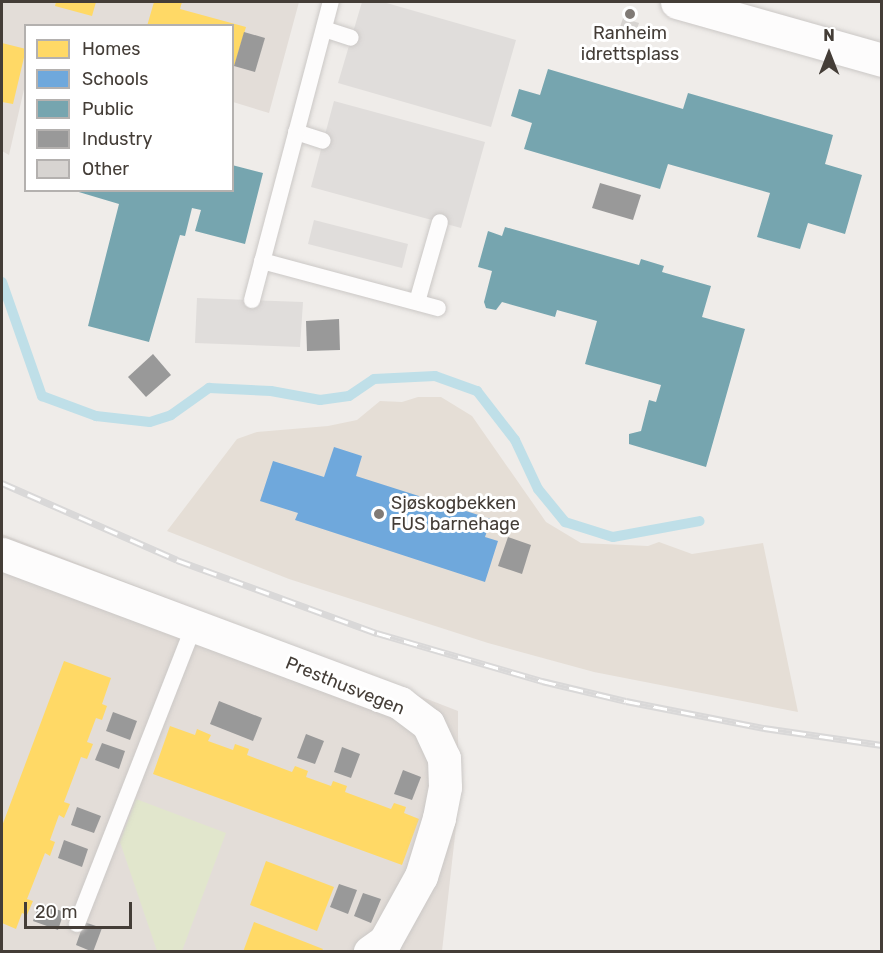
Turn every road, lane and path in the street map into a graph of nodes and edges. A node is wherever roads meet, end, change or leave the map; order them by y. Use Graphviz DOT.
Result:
graph roads {
  1 [pos="331,2"];
  2 [pos="677,2"];
  3 [pos="324,29"];
  4 [pos="351,38"];
  5 [pos="882,60"];
  6 [pos="296,132"];
  7 [pos="323,141"];
  8 [pos="440,222"];
  9 [pos="262,261"];
  10 [pos="252,300"];
  11 [pos="417,302"];
  12 [pos="438,308"];
  13 [pos="2,554"];
  14 [pos="194,628"];
  15 [pos="77,924"];
  16 [pos="370,951"];
  1 -- 3 [label="lane"];
  2 -- 5 [label="street"];
  3 -- 4 [label="lane"];
  3 -- 6 [label="lane"];
  6 -- 7 [label="lane"];
  6 -- 9 [label="lane"];
  8 -- 11 [label="lane"];
  9 -- 10 [label="lane"];
  9 -- 11 [label="lane"];
  11 -- 12 [label="lane"];
  13 -- 14 [label="street, Presthusvegen"];
  14 -- 15 [label="lane"];
  14 -- 16 [label="street, Presthusvegen"];
}
